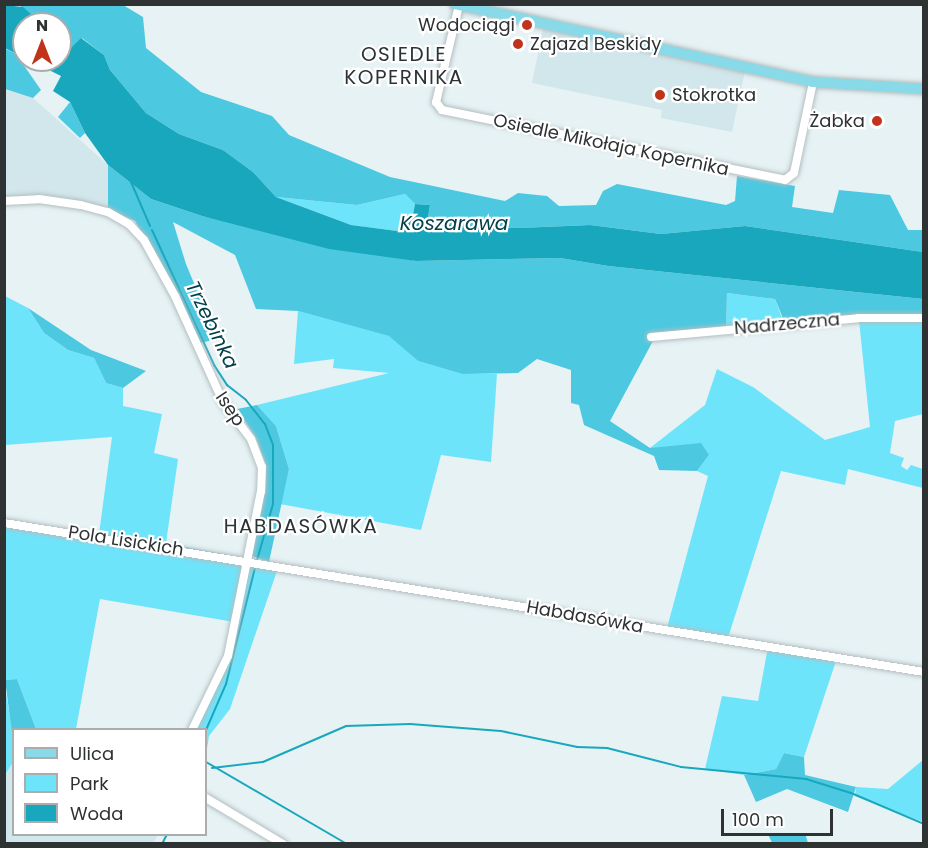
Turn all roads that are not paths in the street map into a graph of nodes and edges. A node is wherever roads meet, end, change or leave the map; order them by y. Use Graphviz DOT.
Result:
graph roads {
  1 [pos="457,5"];
  2 [pos="813,82"];
  3 [pos="924,89"];
  4 [pos="4,201"];
  5 [pos="924,318"];
  6 [pos="651,337"];
  7 [pos="4,523"];
  8 [pos="247,562"];
  9 [pos="924,672"];
  10 [pos="192,728"];
  11 [pos="207,799"];
  12 [pos="283,843"];
  1 -- 2 [label="main road"];
  1 -- 2 [label="street, Osiedle Mikołaja Kopernika"];
  2 -- 3 [label="main road"];
  4 -- 8 [label="street, Isep"];
  5 -- 6 [label="street, Nadrzeczna"];
  7 -- 8 [label="street, Pola Lisickich"];
  8 -- 9 [label="street, Habdasówka"];
  8 -- 10 [label="street, Isep"];
  11 -- 12 [label="street"];
}
